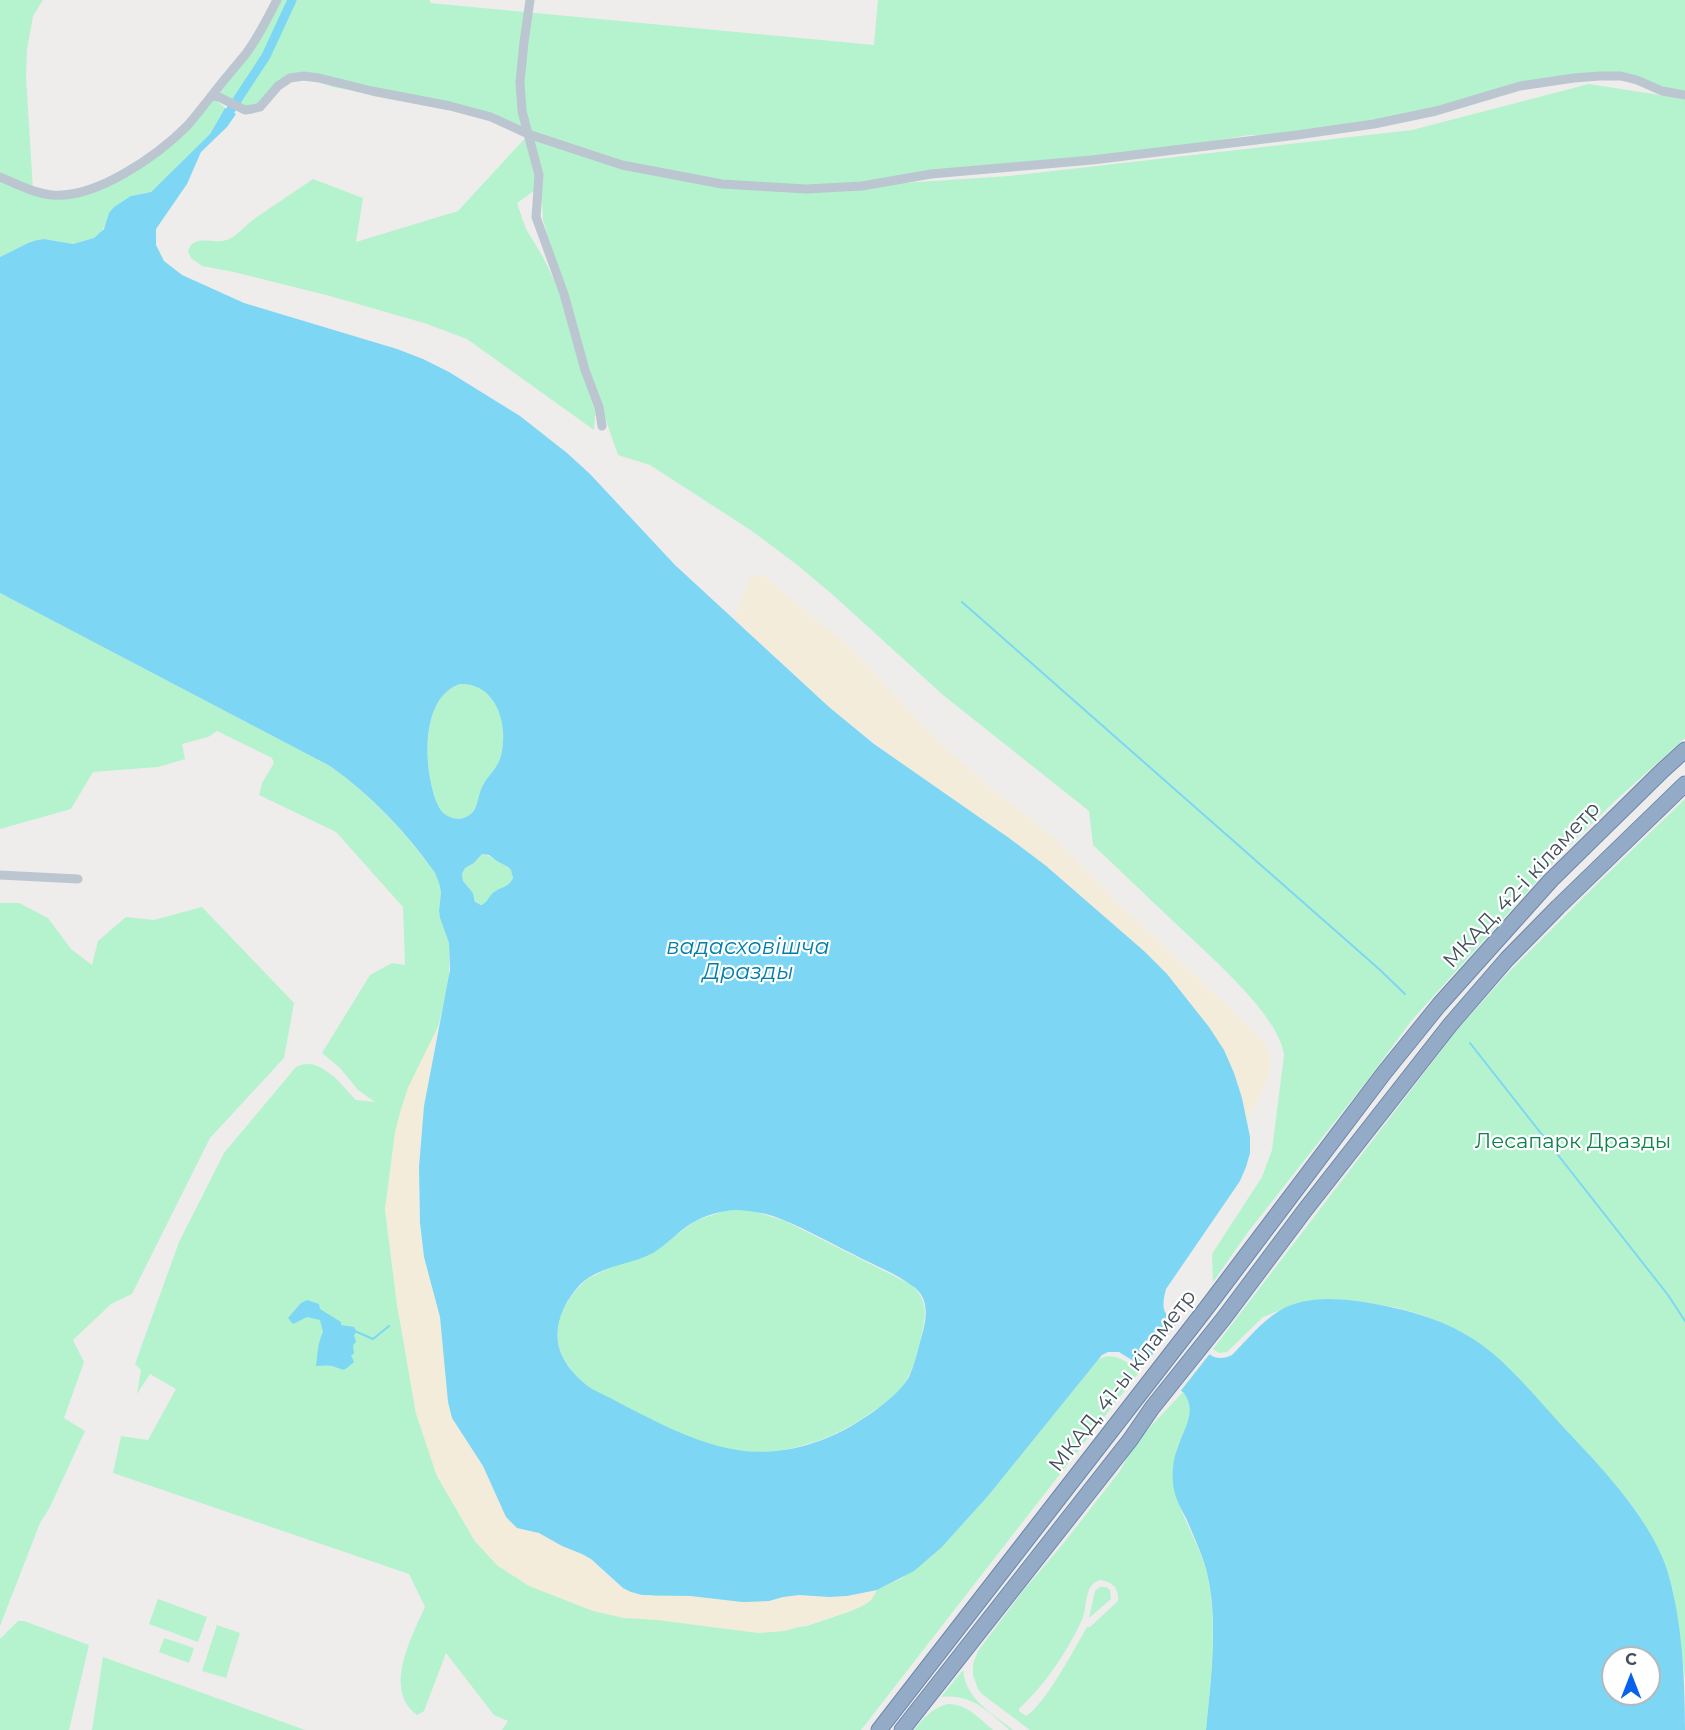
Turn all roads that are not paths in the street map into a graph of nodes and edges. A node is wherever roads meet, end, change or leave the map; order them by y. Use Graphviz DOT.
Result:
graph roads {
  1 [pos="277,0"];
  2 [pos="530,0"];
  3 [pos="1685,95"];
  4 [pos="215,96"];
  5 [pos="528,134"];
  6 [pos="0,177"];
  7 [pos="602,426"];
  8 [pos="1685,750"];
  9 [pos="1685,784"];
  10 [pos="0,875"];
  11 [pos="78,879"];
  12 [pos="1398,1056"];
  13 [pos="1416,1068"];
  14 [pos="879,1730"];
  15 [pos="902,1730"];
  1 -- 4 [label="street"];
  2 -- 5 [label="street"];
  3 -- 5 [label="street"];
  4 -- 5 [label="street"];
  4 -- 6 [label="street"];
  5 -- 7 [label="street"];
  8 -- 12 [label="highway, МКАД, 42-і кіламетр"];
  9 -- 13 [label="highway, МКАД, 42-і кіламетр"];
  10 -- 11 [label="street"];
  12 -- 14 [label="highway, МКАД, 41-ы кіламетр"];
  13 -- 15 [label="highway, МКАД, 41-ы кіламетр"];
}
